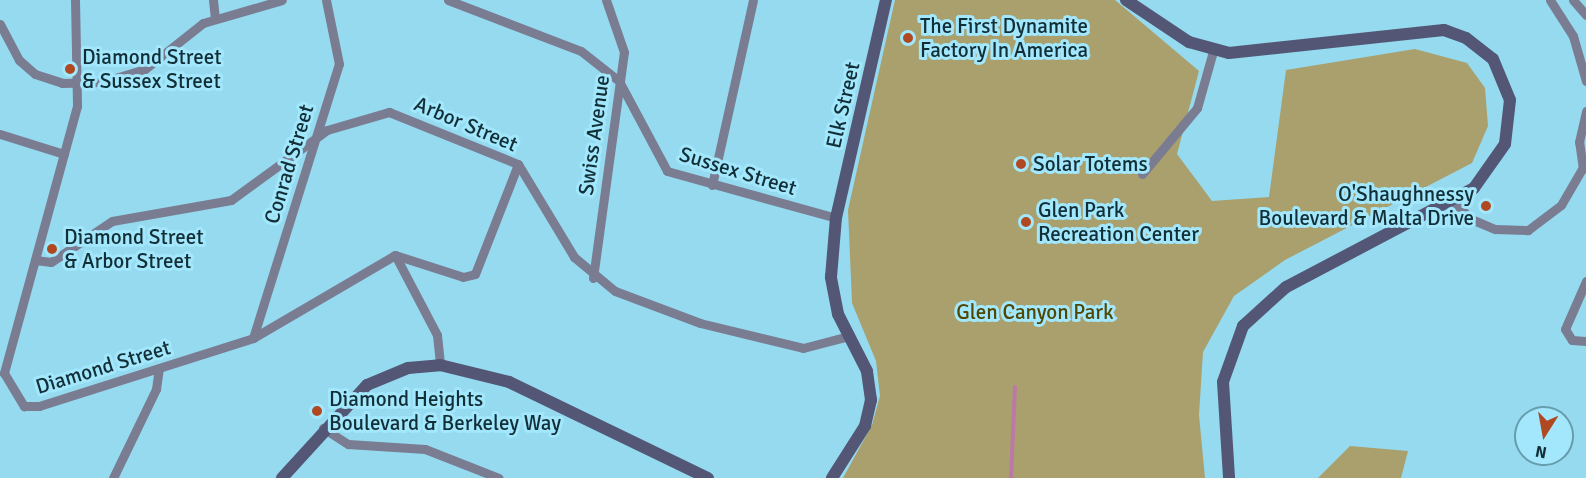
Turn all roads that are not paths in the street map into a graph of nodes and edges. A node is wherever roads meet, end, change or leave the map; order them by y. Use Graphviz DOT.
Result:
graph roads {
  1 [pos="75,0"];
  2 [pos="213,0"];
  3 [pos="282,0"];
  4 [pos="326,0"];
  5 [pos="448,0"];
  6 [pos="606,0"];
  7 [pos="753,0"];
  8 [pos="886,0"];
  9 [pos="1126,0"];
  10 [pos="1550,0"];
  11 [pos="1573,0"];
  12 [pos="1586,15"];
  13 [pos="215,19"];
  14 [pos="0,24"];
  15 [pos="1213,51"];
  16 [pos="619,81"];
  17 [pos="1586,81"];
  18 [pos="78,83"];
  19 [pos="1586,111"];
  20 [pos="0,134"];
  21 [pos="318,137"];
  22 [pos="64,154"];
  23 [pos="518,164"];
  24 [pos="1585,167"];
  25 [pos="1142,174"];
  26 [pos="1575,183"];
  27 [pos="712,185"];
  28 [pos="1586,187"];
  29 [pos="1454,202"];
  30 [pos="836,218"];
  31 [pos="395,255"];
  32 [pos="36,260"];
  33 [pos="593,278"];
  34 [pos="1586,280"];
  35 [pos="849,336"];
  36 [pos="253,338"];
  37 [pos="1586,341"];
  38 [pos="440,365"];
  39 [pos="2,368"];
  40 [pos="159,368"];
  41 [pos="322,428"];
  42 [pos="113,478"];
  43 [pos="282,478"];
  44 [pos="499,478"];
  45 [pos="708,478"];
  46 [pos="832,478"];
  47 [pos="1229,478"];
  1 -- 18 [label="street, Diamond Street"];
  2 -- 13 [label="street"];
  3 -- 13 [label="street"];
  4 -- 21 [label="street, Conrad Street"];
  5 -- 16 [label="street, Sussex Street"];
  6 -- 16 [label="street, Swiss Avenue"];
  7 -- 27 [label="street"];
  8 -- 30 [label="main road, Elk Street"];
  9 -- 15 [label="main road"];
  10 -- 17 [label="street"];
  11 -- 12 [label="street"];
  13 -- 18 [label="street"];
  14 -- 18 [label="street"];
  15 -- 25 [label="street"];
  15 -- 29 [label="main road"];
  16 -- 27 [label="street, Sussex Street"];
  16 -- 33 [label="street, Swiss Avenue"];
  18 -- 22 [label="street, Diamond Street"];
  19 -- 24 [label="street"];
  20 -- 22 [label="street"];
  21 -- 23 [label="street, Arbor Street"];
  21 -- 32 [label="street, Arbor Street"];
  21 -- 36 [label="street, Conrad Street"];
  22 -- 32 [label="street, Diamond Street"];
  23 -- 31 [label="street"];
  23 -- 33 [label="street, Arbor Street"];
  24 -- 26 [label="street"];
  26 -- 28 [label="street"];
  26 -- 29 [label="street"];
  27 -- 30 [label="street, Sussex Street"];
  29 -- 47 [label="main road"];
  30 -- 35 [label="main road, Elk Street"];
  31 -- 36 [label="street, Diamond Street"];
  31 -- 38 [label="street"];
  32 -- 39 [label="street, Diamond Street"];
  33 -- 35 [label="street, Arbor Street"];
  34 -- 37 [label="street"];
  35 -- 46 [label="main road, Elk Street"];
  36 -- 40 [label="street, Diamond Street"];
  38 -- 41 [label="main road"];
  38 -- 45 [label="main road"];
  39 -- 40 [label="street, Diamond Street"];
  40 -- 42 [label="street"];
  41 -- 43 [label="main road"];
  41 -- 44 [label="street"];
}
